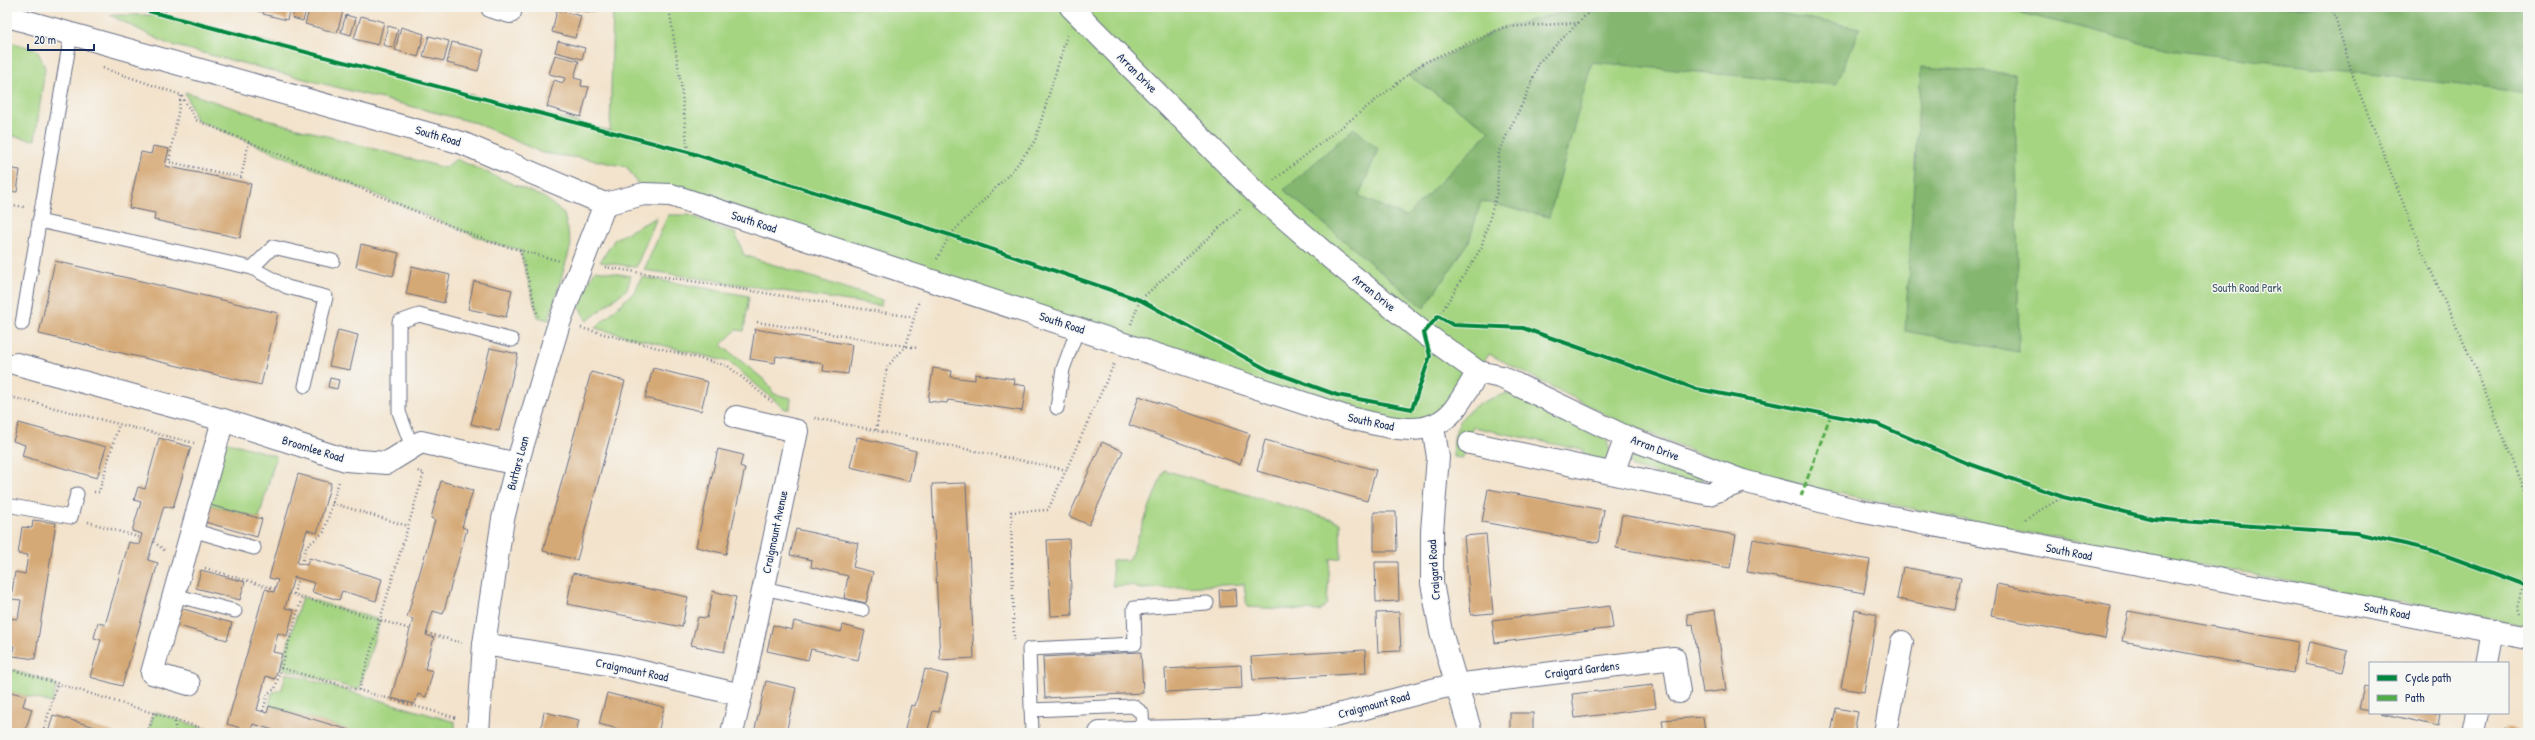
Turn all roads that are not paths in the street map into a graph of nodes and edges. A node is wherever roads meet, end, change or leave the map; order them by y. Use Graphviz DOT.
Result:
graph roads {
  1 [pos="1075,11"];
  2 [pos="7,16"];
  3 [pos="71,34"];
  4 [pos="605,204"];
  5 [pos="39,221"];
  6 [pos="333,261"];
  7 [pos="252,268"];
  8 [pos="22,324"];
  9 [pos="1078,328"];
  10 [pos="512,340"];
  11 [pos="17,364"];
  12 [pos="1478,372"];
  13 [pos="305,386"];
  14 [pos="1057,408"];
  15 [pos="736,417"];
  16 [pos="222,420"];
  17 [pos="1433,427"];
  18 [pos="1626,437"];
  19 [pos="1470,443"];
  20 [pos="412,447"];
  21 [pos="517,464"];
  22 [pos="1614,473"];
  23 [pos="1742,481"];
  24 [pos="77,494"];
  25 [pos="7,506"];
  26 [pos="192,530"];
  27 [pos="254,548"];
  28 [pos="763,588"];
  29 [pos="174,595"];
  30 [pos="1207,604"];
  31 [pos="862,610"];
  32 [pos="235,611"];
  33 [pos="2493,631"];
  34 [pos="2528,638"];
  35 [pos="1902,642"];
  36 [pos="484,644"];
  37 [pos="2487,662"];
  38 [pos="189,684"];
  39 [pos="1455,685"];
  40 [pos="1679,692"];
  41 [pos="740,695"];
  42 [pos="1031,710"];
  43 [pos="2477,714"];
  44 [pos="478,729"];
  45 [pos="1143,731"];
  46 [pos="1199,731"];
  47 [pos="732,733"];
  48 [pos="1032,733"];
  49 [pos="1100,733"];
  50 [pos="1471,733"];
  51 [pos="1885,733"];
  52 [pos="2473,733"];
  1 -- 12 [label="street, Arran Drive"];
  2 -- 3 [label="street, South Road"];
  3 -- 4 [label="street, South Road"];
  3 -- 5 [label="lane"];
  4 -- 9 [label="street, South Road"];
  4 -- 21 [label="street, Buttars Loan"];
  5 -- 7 [label="lane"];
  5 -- 8 [label="lane"];
  6 -- 7 [label="lane"];
  7 -- 13 [label="lane"];
  9 -- 14 [label="lane"];
  9 -- 17 [label="street, South Road"];
  10 -- 20 [label="lane"];
  11 -- 16 [label="street, Broomlee Road"];
  12 -- 17 [label="street"];
  12 -- 18 [label="street, Arran Drive"];
  15 -- 28 [label="street, Craigmount Avenue"];
  16 -- 20 [label="street, Broomlee Road"];
  16 -- 26 [label="street"];
  17 -- 39 [label="street, Craigard Road"];
  18 -- 22 [label="street"];
  18 -- 23 [label="street, Arran Drive"];
  19 -- 22 [label="street"];
  20 -- 21 [label="street"];
  21 -- 36 [label="street, Buttars Loan"];
  22 -- 23 [label="street"];
  23 -- 33 [label="street, South Road"];
  24 -- 25 [label="lane"];
  26 -- 27 [label="lane"];
  26 -- 29 [label="street"];
  28 -- 31 [label="lane"];
  28 -- 41 [label="street, Craigmount Avenue"];
  29 -- 32 [label="lane"];
  29 -- 38 [label="street"];
  30 -- 42 [label="lane"];
  33 -- 34 [label="street, South Road"];
  33 -- 37 [label="street"];
  35 -- 51 [label="street"];
  36 -- 41 [label="street, Craigmount Road"];
  36 -- 44 [label="street, Buttars Loan"];
  39 -- 40 [label="street, Craigard Gardens"];
  39 -- 46 [label="street, Craigmount Road"];
  39 -- 50 [label="street, Craigard Road"];
  41 -- 47 [label="street"];
  42 -- 45 [label="lane"];
  42 -- 48 [label="lane"];
  43 -- 52 [label="street"];
  45 -- 46 [label="street, Craigmount Road"];
  45 -- 49 [label="street, Craigmount Road"];
}
